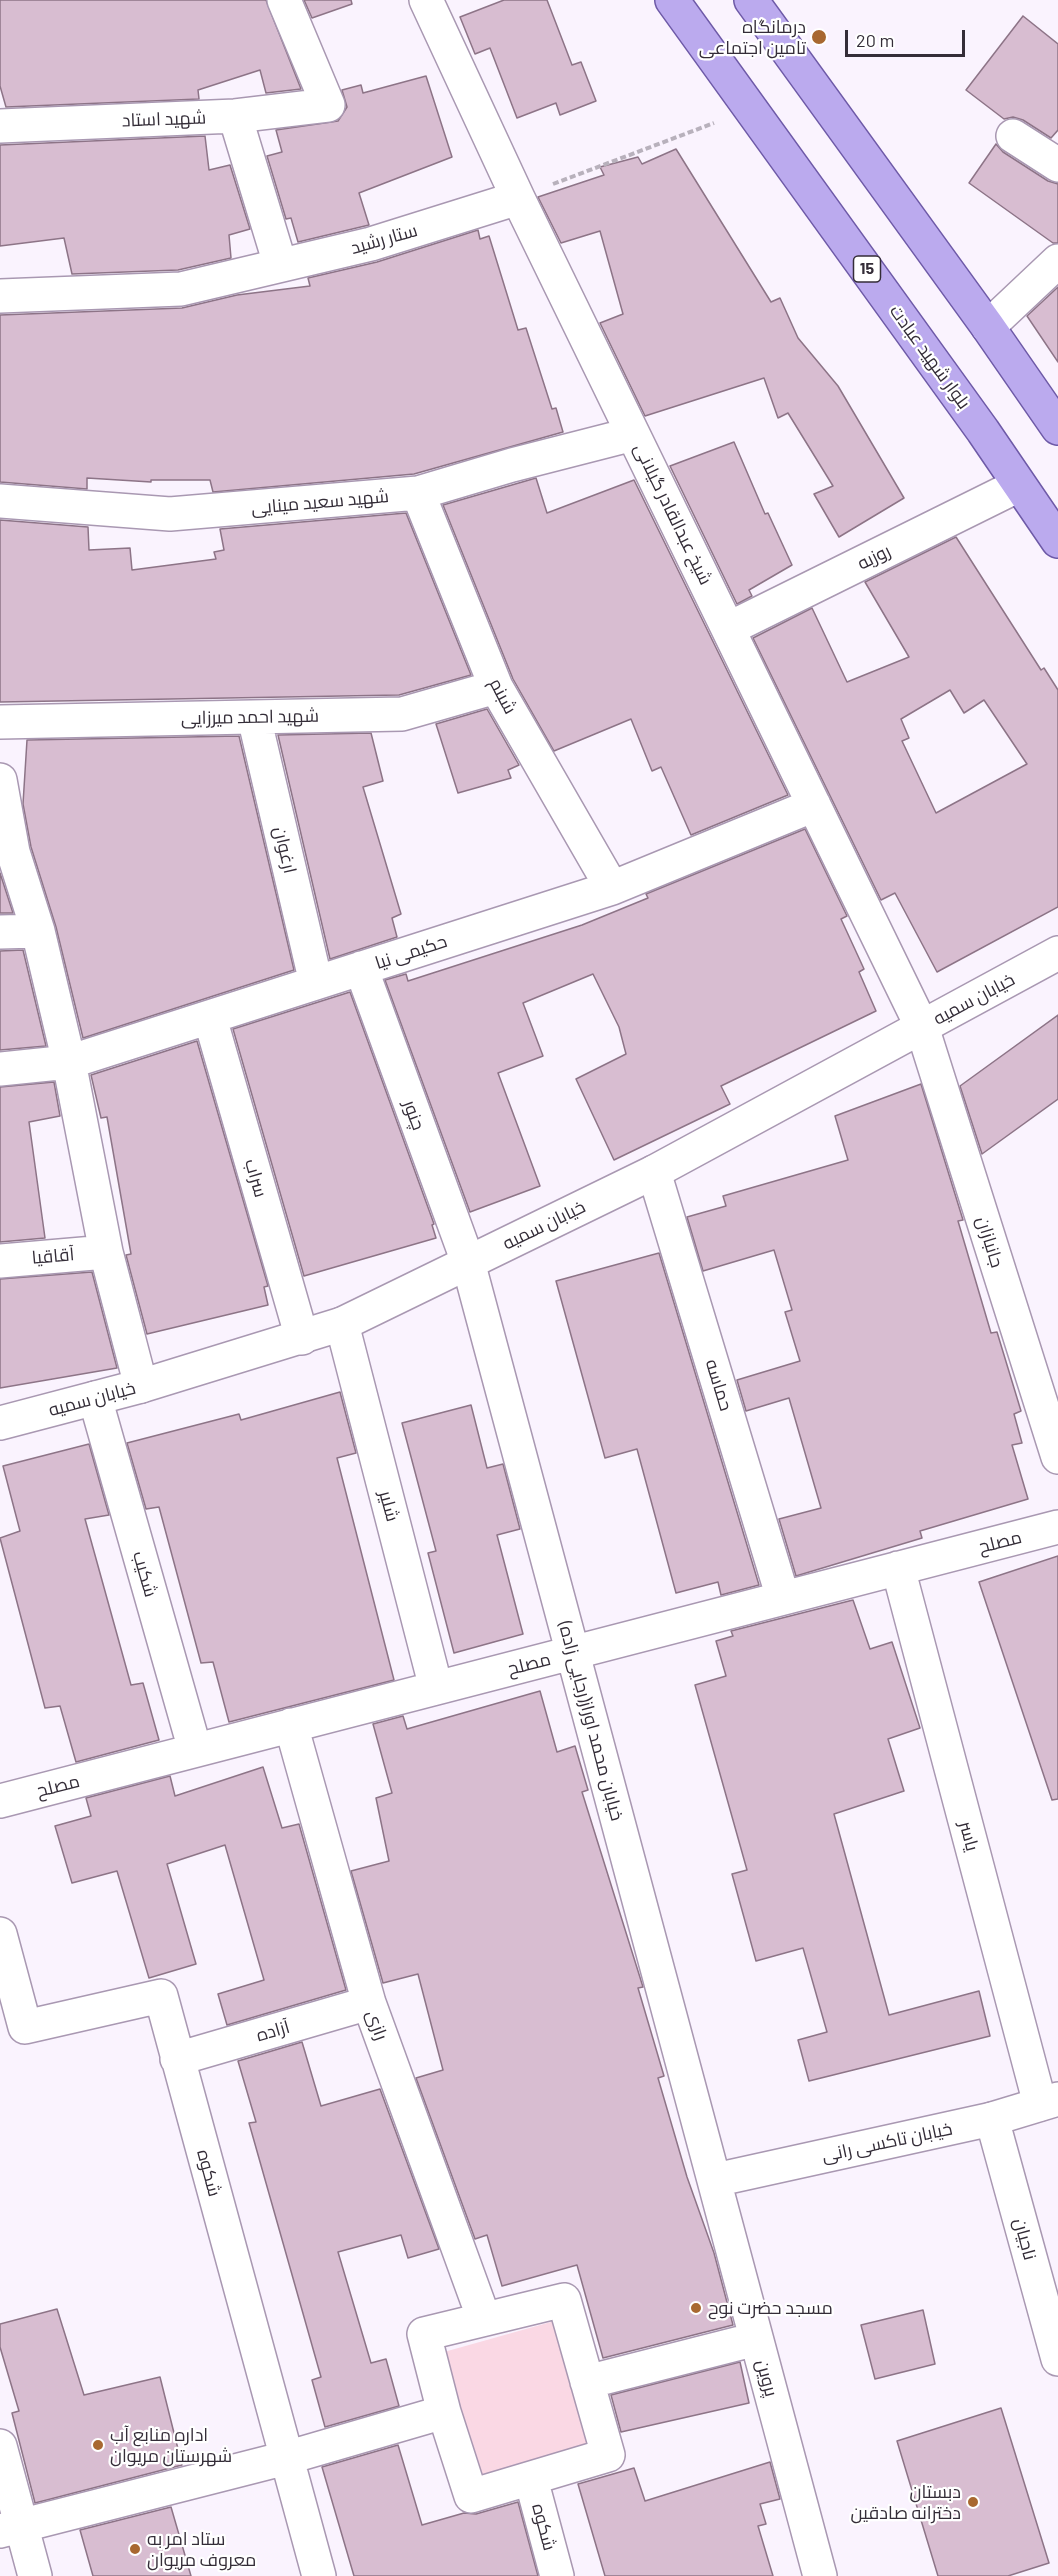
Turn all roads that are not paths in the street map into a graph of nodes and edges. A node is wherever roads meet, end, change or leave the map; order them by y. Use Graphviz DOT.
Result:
graph roads {
  1 [pos="284,0"];
  2 [pos="426,0"];
  3 [pos="672,0"];
  4 [pos="751,0"];
  5 [pos="235,116"];
  6 [pos="0,126"];
  7 [pos="1013,136"];
  8 [pos="1058,165"];
  9 [pos="518,198"];
  10 [pos="1058,261"];
  11 [pos="279,264"];
  12 [pos="0,296"];
  13 [pos="988,327"];
  14 [pos="1058,428"];
  15 [pos="633,434"];
  16 [pos="1020,485"];
  17 [pos="418,493"];
  18 [pos="0,501"];
  19 [pos="1058,541"];
  20 [pos="728,629"];
  21 [pos="496,687"];
  22 [pos="254,717"];
  23 [pos="0,722"];
  24 [pos="0,780"];
  25 [pos="814,805"];
  26 [pos="7,853"];
  27 [pos="612,888"];
  28 [pos="38,931"];
  29 [pos="0,932"];
  30 [pos="1058,953"];
  31 [pos="361,968"];
  32 [pos="316,983"];
  33 [pos="210,1018"];
  34 [pos="922,1027"];
  35 [pos="69,1062"];
  36 [pos="0,1069"];
  37 [pos="654,1172"];
  38 [pos="106,1252"];
  39 [pos="0,1261"];
  40 [pos="468,1262"];
  41 [pos="342,1324"];
  42 [pos="302,1338"];
  43 [pos="141,1386"];
  44 [pos="95,1398"];
  45 [pos="0,1423"];
  46 [pos="1058,1457"];
  47 [pos="1058,1527"];
  48 [pos="898,1568"];
  49 [pos="783,1598"];
  50 [pos="573,1653"];
  51 [pos="436,1688"];
  52 [pos="291,1725"];
  53 [pos="195,1750"];
  54 [pos="0,1801"];
  55 [pos="0,1934"];
  56 [pos="369,2002"];
  57 [pos="177,2058"];
  58 [pos="1049,2102"];
  59 [pos="992,2119"];
  60 [pos="715,2180"];
  61 [pos="484,2319"];
  62 [pos="756,2339"];
  63 [pos="1058,2359"];
  64 [pos="587,2382"];
  65 [pos="444,2412"];
  66 [pos="0,2446"];
  67 [pos="286,2458"];
  68 [pos="531,2478"];
  69 [pos="11,2528"];
  70 [pos="34,2576"];
  71 [pos="319,2576"];
  72 [pos="557,2576"];
  73 [pos="820,2576"];
  1 -- 5 [label="street, شهید استاد"];
  2 -- 9 [label="street, شیخ عبدالقادر گیلانی"];
  3 -- 16 [label="main road, بلوار شهید عبادت / 15"];
  4 -- 13 [label="main road"];
  5 -- 6 [label="street, شهید استاد"];
  5 -- 11 [label="street"];
  7 -- 8 [label="street"];
  9 -- 11 [label="street, ستار رشید"];
  9 -- 15 [label="street, شیخ عبدالقادر گیلانی"];
  10 -- 13 [label="street"];
  11 -- 12 [label="street, ستار رشید"];
  13 -- 14 [label="main road"];
  15 -- 17 [label="street, شهید سعید مینایی"];
  15 -- 20 [label="street, شیخ عبدالقادر گیلانی"];
  16 -- 19 [label="main road, بلوار شهید عبادت / 15"];
  16 -- 20 [label="street, روزبه"];
  17 -- 18 [label="street, شهید سعید مینایی"];
  17 -- 21 [label="street, شبنم"];
  20 -- 25 [label="street, شیخ عبدالقادر گیلانی"];
  21 -- 22 [label="street, شهید احمد میرزایی"];
  21 -- 27 [label="street, شبنم"];
  22 -- 23 [label="street, شهید احمد میرزایی"];
  22 -- 32 [label="street, ارغوان"];
  24 -- 26 [label="street"];
  25 -- 27 [label="street, حکیمی نیا"];
  25 -- 34 [label="street, شیخ عبدالقادر گیلانی"];
  26 -- 28 [label="street"];
  27 -- 31 [label="street, حکیمی نیا"];
  28 -- 29 [label="street"];
  28 -- 35 [label="street"];
  30 -- 34 [label="street, خیابان سمیه"];
  31 -- 32 [label="street, حکیمی نیا"];
  31 -- 40 [label="street, چنور"];
  32 -- 33 [label="street, حکیمی نیا"];
  33 -- 35 [label="street, حکیمی نیا"];
  33 -- 42 [label="street, سراب"];
  34 -- 37 [label="street, خیابان سمیه"];
  34 -- 46 [label="street, جانبازان"];
  35 -- 36 [label="street, حکیمی نیا"];
  35 -- 38 [label="street"];
  37 -- 40 [label="street, خیابان سمیه"];
  37 -- 49 [label="street, حماسه"];
  38 -- 39 [label="street, آقاقیا"];
  38 -- 43 [label="street"];
  40 -- 41 [label="street, خیابان سمیه"];
  40 -- 50 [label="street, خیابان محمد اوراز(رجایی زاده)"];
  41 -- 42 [label="street, خیابان سمیه"];
  41 -- 51 [label="street, شلیر"];
  42 -- 43 [label="street, خیابان سمیه"];
  43 -- 44 [label="street, خیابان سمیه"];
  44 -- 45 [label="street, خیابان سمیه"];
  44 -- 53 [label="street, شکیب"];
  47 -- 48 [label="street, مصلح"];
  48 -- 49 [label="street, مصلح"];
  48 -- 58 [label="street, یاسر"];
  49 -- 50 [label="street, مصلح"];
  50 -- 51 [label="street, مصلح"];
  50 -- 60 [label="street, خیابان محمد اوراز(رجایی زاده)"];
  51 -- 52 [label="street, مصلح"];
  52 -- 53 [label="street, مصلح"];
  52 -- 56 [label="street, رازی"];
  53 -- 54 [label="street, مصلح"];
  55 -- 57 [label="street, شکوه"];
  56 -- 57 [label="street, آزاده"];
  56 -- 61 [label="street, رازی"];
  57 -- 67 [label="street, شکوه"];
  58 -- 59 [label="street, خیابان تاکسی رانی"];
  59 -- 60 [label="street, خیابان تاکسی رانی"];
  59 -- 63 [label="street, ناجیان"];
  60 -- 62 [label="street, پروین"];
  61 -- 64 [label="street"];
  61 -- 65 [label="street"];
  62 -- 64 [label="street"];
  62 -- 73 [label="street, پروین"];
  64 -- 68 [label="street"];
  65 -- 67 [label="street"];
  65 -- 68 [label="street"];
  66 -- 69 [label="street"];
  67 -- 69 [label="street"];
  67 -- 71 [label="street, شکوه"];
  68 -- 72 [label="street, شکوه"];
  69 -- 70 [label="street"];
}
